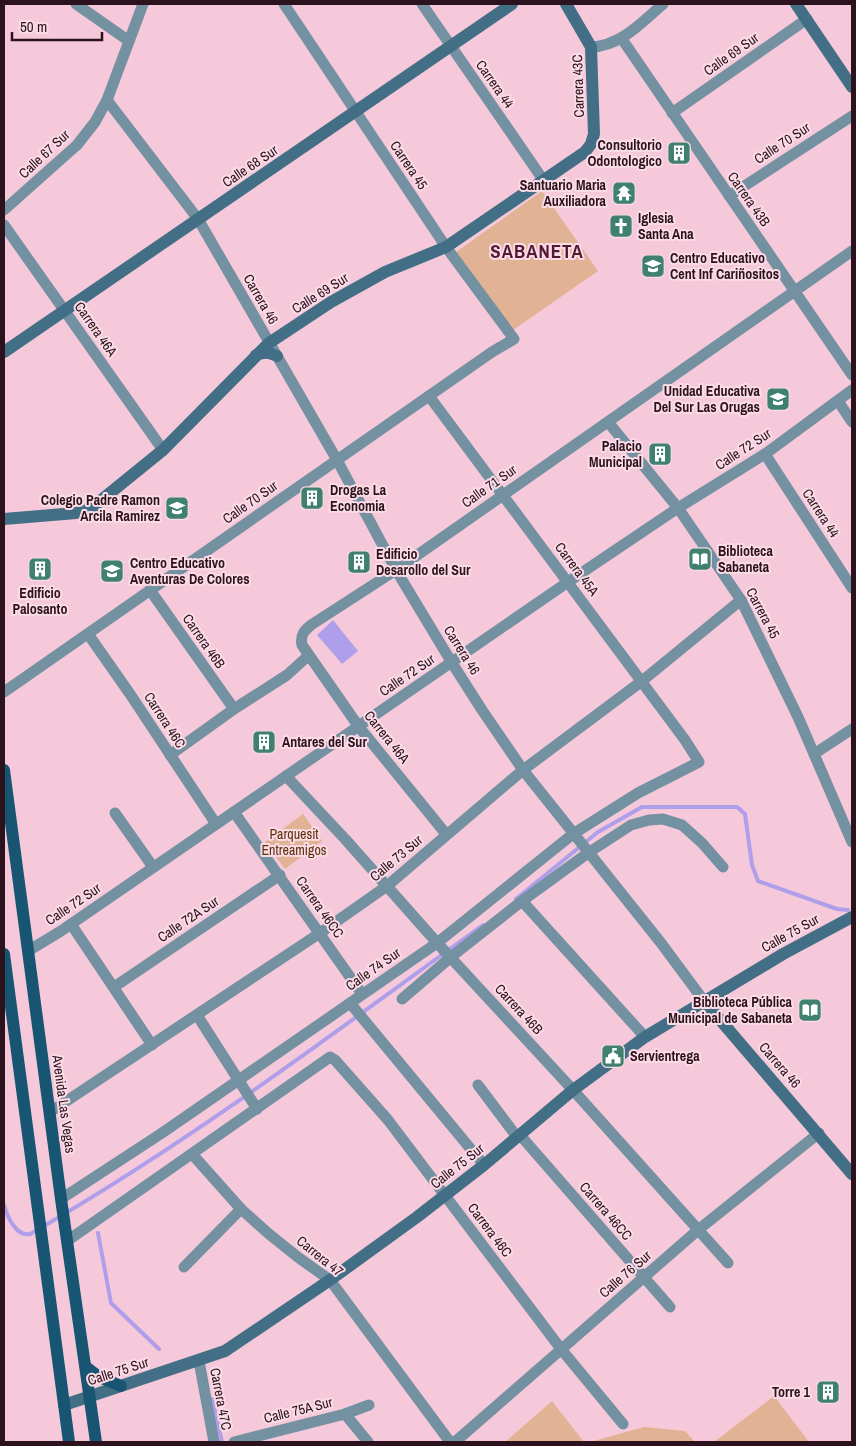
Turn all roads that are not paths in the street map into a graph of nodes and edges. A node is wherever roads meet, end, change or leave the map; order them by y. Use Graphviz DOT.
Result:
graph roads {
  1 [pos="76,4"];
  2 [pos="144,4"];
  3 [pos="284,4"];
  4 [pos="422,4"];
  5 [pos="512,4"];
  6 [pos="566,4"];
  7 [pos="663,4"];
  8 [pos="796,4"];
  9 [pos="807,19"];
  10 [pos="622,39"];
  11 [pos="129,41"];
  12 [pos="451,46"];
  13 [pos="591,47"];
  14 [pos="852,87"];
  15 [pos="108,100"];
  16 [pos="356,111"];
  17 [pos="672,113"];
  18 [pos="852,116"];
  19 [pos="591,144"];
  20 [pos="544,181"];
  21 [pos="729,196"];
  22 [pos="4,210"];
  23 [pos="198,219"];
  24 [pos="4,226"];
  25 [pos="446,247"];
  26 [pos="852,251"];
  27 [pos="794,291"];
  28 [pos="64,311"];
  29 [pos="514,339"];
  30 [pos="269,343"];
  31 [pos="4,352"];
  32 [pos="256,355"];
  33 [pos="277,356"];
  34 [pos="852,375"];
  35 [pos="852,390"];
  36 [pos="429,396"];
  37 [pos="838,401"];
  38 [pos="608,422"];
  39 [pos="852,422"];
  40 [pos="163,450"];
  41 [pos="765,454"];
  42 [pos="338,460"];
  43 [pos="503,495"];
  44 [pos="678,508"];
  45 [pos="4,519"];
  46 [pos="396,570"];
  47 [pos="568,582"];
  48 [pos="852,588"];
  49 [pos="150,590"];
  50 [pos="741,600"];
  51 [pos="88,634"];
  52 [pos="308,656"];
  53 [pos="452,663"];
  54 [pos="642,681"];
  55 [pos="4,692"];
  56 [pos="234,709"];
  57 [pos="359,727"];
  58 [pos="852,729"];
  59 [pos="170,754"];
  60 [pos="814,754"];
  61 [pos="699,762"];
  62 [pos="4,770"];
  63 [pos="523,770"];
  64 [pos="286,776"];
  65 [pos="234,812"];
  66 [pos="115,813"];
  67 [pos="216,824"];
  68 [pos="446,834"];
  69 [pos="852,842"];
  70 [pos="581,844"];
  71 [pos="153,867"];
  72 [pos="723,867"];
  73 [pos="280,875"];
  74 [pos="387,886"];
  75 [pos="522,902"];
  76 [pos="852,917"];
  77 [pos="71,924"];
  78 [pos="320,933"];
  79 [pos="438,944"];
  80 [pos="28,951"];
  81 [pos="4,954"];
  82 [pos="450,956"];
  83 [pos="114,988"];
  84 [pos="362,994"];
  85 [pos="402,999"];
  86 [pos="704,1001"];
  87 [pos="353,1007"];
  88 [pos="197,1015"];
  89 [pos="645,1037"];
  90 [pos="152,1045"];
  91 [pos="241,1085"];
  92 [pos="478,1085"];
  93 [pos="573,1090"];
  94 [pos="255,1106"];
  95 [pos="50,1112"];
  96 [pos="819,1133"];
  97 [pos="519,1136"];
  98 [pos="192,1154"];
  99 [pos="484,1165"];
  100 [pos="852,1174"];
  101 [pos="444,1195"];
  102 [pos="62,1203"];
  103 [pos="241,1209"];
  104 [pos="698,1230"];
  105 [pos="66,1235"];
  106 [pos="728,1263"];
  107 [pos="184,1267"];
  108 [pos="643,1277"];
  109 [pos="330,1280"];
  110 [pos="670,1307"];
  111 [pos="561,1349"];
  112 [pos="199,1360"];
  113 [pos="86,1367"];
  114 [pos="121,1386"];
  115 [pos="90,1396"];
  116 [pos="64,1405"];
  117 [pos="369,1405"];
  118 [pos="345,1414"];
  119 [pos="623,1424"];
  120 [pos="69,1442"];
  121 [pos="96,1442"];
  122 [pos="214,1442"];
  123 [pos="234,1442"];
  124 [pos="368,1442"];
  125 [pos="450,1442"];
  126 [pos="455,1442"];
  1 -- 11 [label="street"];
  2 -- 11 [label="street, Calle 67 Sur"];
  3 -- 16 [label="street, Carrera 45"];
  4 -- 12 [label="street, Carrera 44"];
  5 -- 12 [label="street, Calle 68 Sur"];
  6 -- 13 [label="street, Carrera 43C"];
  7 -- 10 [label="street"];
  8 -- 9 [label="street"];
  9 -- 14 [label="street"];
  9 -- 17 [label="street, Calle 69 Sur"];
  10 -- 13 [label="street"];
  10 -- 17 [label="street, Carrera 43B"];
  11 -- 15 [label="street, Calle 67 Sur"];
  12 -- 16 [label="street, Calle 68 Sur"];
  12 -- 20 [label="street, Carrera 44"];
  13 -- 19 [label="street, Carrera 43C"];
  15 -- 22 [label="street, Calle 67 Sur"];
  15 -- 23 [label="street, Carrera 46"];
  16 -- 23 [label="street, Calle 68 Sur"];
  16 -- 25 [label="street, Carrera 45"];
  17 -- 21 [label="street, Carrera 43B"];
  18 -- 21 [label="street, Calle 70 Sur"];
  19 -- 20 [label="street, Calle 69 Sur"];
  20 -- 25 [label="street, Calle 69 Sur"];
  21 -- 27 [label="street, Carrera 43B"];
  23 -- 28 [label="street, Calle 68 Sur"];
  23 -- 30 [label="street, Carrera 46"];
  24 -- 28 [label="street, Carrera 46A"];
  25 -- 29 [label="street, Carrera 45"];
  25 -- 30 [label="street, Calle 69 Sur"];
  26 -- 27 [label="street, Calle 71 Sur"];
  27 -- 34 [label="street, Carrera 43B"];
  27 -- 38 [label="street, Calle 71 Sur"];
  28 -- 31 [label="street, Calle 68 Sur"];
  28 -- 40 [label="street, Carrera 46A"];
  29 -- 36 [label="street, Calle 70 Sur"];
  30 -- 32 [label="street, Calle 69 Sur"];
  30 -- 33 [label="street, Carrera 46"];
  32 -- 33 [label="street"];
  32 -- 40 [label="street, Calle 69 Sur"];
  33 -- 42 [label="street, Carrera 46"];
  35 -- 37 [label="street, Calle 72 Sur"];
  36 -- 42 [label="street, Calle 70 Sur"];
  36 -- 43 [label="street, Carrera 45A"];
  37 -- 39 [label="street"];
  37 -- 41 [label="street, Calle 72 Sur"];
  38 -- 43 [label="street, Calle 71 Sur"];
  38 -- 44 [label="street, Carrera 45"];
  40 -- 45 [label="street, Calle 69 Sur"];
  41 -- 44 [label="street, Calle 72 Sur"];
  41 -- 48 [label="street, Carrera 44"];
  42 -- 46 [label="street, Carrera 46"];
  42 -- 49 [label="street, Calle 70 Sur"];
  43 -- 46 [label="street, Calle 71 Sur"];
  43 -- 47 [label="street, Carrera 45A"];
  44 -- 47 [label="street, Calle 72 Sur"];
  44 -- 50 [label="street, Carrera 45"];
  46 -- 52 [label="street, Calle 71 Sur"];
  46 -- 53 [label="street, Carrera 46"];
  47 -- 53 [label="street, Calle 72 Sur"];
  47 -- 54 [label="street, Carrera 45A"];
  49 -- 51 [label="street, Calle 70 Sur"];
  49 -- 56 [label="street, Carrera 46B"];
  50 -- 54 [label="street, Calle 73 Sur"];
  50 -- 60 [label="street, Carrera 45"];
  51 -- 55 [label="street, Calle 70 Sur"];
  51 -- 59 [label="street, Carrera 46C"];
  52 -- 56 [label="street"];
  52 -- 57 [label="street, Carrera 46A"];
  53 -- 57 [label="street, Calle 72 Sur"];
  53 -- 63 [label="street, Carrera 46"];
  54 -- 61 [label="street, Carrera 45A"];
  54 -- 63 [label="street, Calle 73 Sur"];
  56 -- 59 [label="street"];
  57 -- 64 [label="street, Calle 72 Sur"];
  57 -- 68 [label="street, Carrera 46A"];
  58 -- 60 [label="street"];
  59 -- 67 [label="street, Carrera 46C"];
  60 -- 69 [label="street, Carrera 45"];
  61 -- 70 [label="street, Calle 74 Sur"];
  62 -- 80 [label="main road, Avenida Las Vegas"];
  63 -- 68 [label="street, Calle 73 Sur"];
  63 -- 70 [label="street, Carrera 46"];
  64 -- 65 [label="street, Calle 72 Sur"];
  64 -- 74 [label="street, Carrera 46B"];
  65 -- 67 [label="street, Calle 72 Sur"];
  65 -- 73 [label="street, Carrera 46CC"];
  66 -- 71 [label="street"];
  67 -- 71 [label="street, Calle 72 Sur"];
  68 -- 74 [label="street, Calle 73 Sur"];
  70 -- 72 [label="street, Calle 74 Sur"];
  70 -- 75 [label="street, Calle 74 Sur"];
  70 -- 79 [label="street, Calle 74 Sur"];
  70 -- 86 [label="street, Carrera 46"];
  71 -- 77 [label="street, Calle 72 Sur"];
  73 -- 78 [label="street, Carrera 46CC"];
  73 -- 83 [label="street, Calle 72A Sur"];
  74 -- 78 [label="street, Calle 73 Sur"];
  74 -- 79 [label="street, Carrera 46B"];
  75 -- 82 [label="street, Calle 74 Sur"];
  75 -- 89 [label="street"];
  76 -- 86 [label="street, Calle 75 Sur"];
  77 -- 80 [label="street, Calle 72 Sur"];
  77 -- 83 [label="street"];
  78 -- 84 [label="street, Carrera 46CC"];
  78 -- 88 [label="street, Calle 73 Sur"];
  79 -- 82 [label="street, Carrera 46B"];
  79 -- 84 [label="street, Calle 74 Sur"];
  80 -- 95 [label="main road, Avenida Las Vegas"];
  81 -- 116 [label="main road"];
  82 -- 85 [label="street, Calle 74 Sur"];
  82 -- 93 [label="street, Carrera 46B"];
  83 -- 90 [label="street"];
  84 -- 87 [label="street, Calle 74 Sur"];
  86 -- 89 [label="street, Calle 75 Sur"];
  86 -- 96 [label="street, Carrera 46"];
  87 -- 91 [label="street, Calle 74 Sur"];
  87 -- 99 [label="street"];
  88 -- 90 [label="street, Calle 73 Sur"];
  88 -- 91 [label="street"];
  89 -- 93 [label="street, Calle 75 Sur"];
  90 -- 95 [label="street, Calle 73 Sur"];
  91 -- 94 [label="street"];
  91 -- 102 [label="street, Calle 74 Sur"];
  92 -- 97 [label="street, Carrera 46CC"];
  93 -- 97 [label="street, Calle 75 Sur"];
  93 -- 104 [label="street, Carrera 46B"];
  94 -- 98 [label="street"];
  94 -- 101 [label="street, Carrera 46C"];
  95 -- 102 [label="main road, Avenida Las Vegas"];
  96 -- 100 [label="street, Carrera 46"];
  96 -- 104 [label="street, Calle 76 Sur"];
  97 -- 99 [label="street, Calle 75 Sur"];
  97 -- 108 [label="street, Carrera 46CC"];
  98 -- 103 [label="street, Carrera 47"];
  98 -- 105 [label="street"];
  99 -- 101 [label="street, Calle 75 Sur"];
  101 -- 109 [label="street, Calle 75 Sur"];
  101 -- 111 [label="street, Carrera 46C"];
  102 -- 105 [label="main road, Avenida Las Vegas"];
  103 -- 107 [label="street"];
  103 -- 109 [label="street, Carrera 47"];
  104 -- 106 [label="street, Carrera 46B"];
  104 -- 108 [label="street, Calle 76 Sur"];
  105 -- 113 [label="main road, Avenida Las Vegas"];
  108 -- 110 [label="street, Carrera 46CC"];
  108 -- 111 [label="street, Calle 76 Sur"];
  109 -- 112 [label="street, Calle 75 Sur"];
  109 -- 125 [label="street, Carrera 47"];
  111 -- 119 [label="street, Carrera 46C"];
  111 -- 126 [label="street, Calle 76 Sur"];
  112 -- 114 [label="street, Calle 75 Sur"];
  112 -- 122 [label="street, Carrera 47C"];
  113 -- 114 [label="main road"];
  113 -- 115 [label="main road, Avenida Las Vegas"];
  114 -- 115 [label="street, Calle 75 Sur"];
  115 -- 116 [label="street, Calle 75 Sur"];
  115 -- 121 [label="main road, Avenida Las Vegas"];
  116 -- 120 [label="main road"];
  117 -- 118 [label="street, Calle 75A Sur"];
  118 -- 123 [label="street, Calle 75A Sur"];
  118 -- 124 [label="street"];
}
